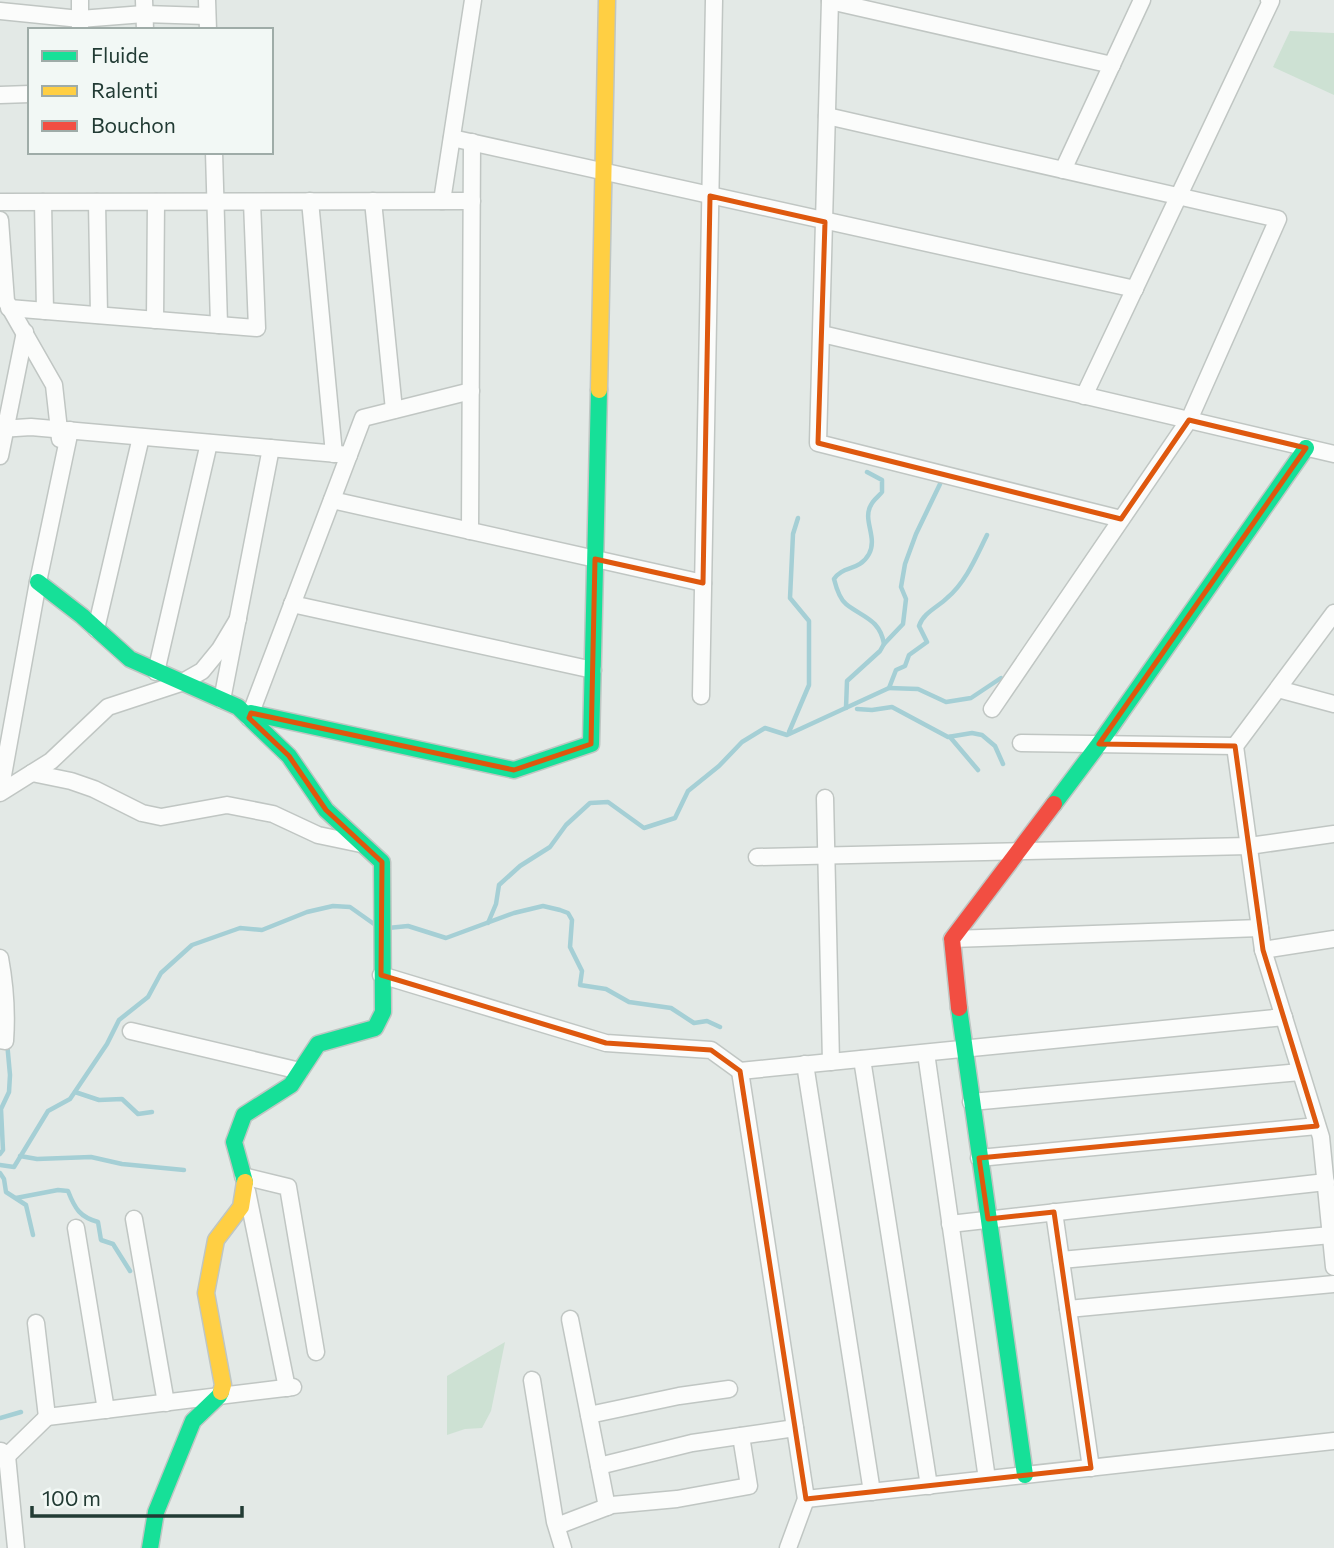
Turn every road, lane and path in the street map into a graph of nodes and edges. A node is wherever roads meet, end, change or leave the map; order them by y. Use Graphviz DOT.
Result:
graph roads {
  1 [pos="80,0"];
  2 [pos="474,0"];
  3 [pos="607,0"];
  4 [pos="714,0"];
  5 [pos="830,0"];
  6 [pos="1142,0"];
  7 [pos="1269,0"];
  8 [pos="0,11"];
  9 [pos="144,14"];
  10 [pos="207,15"];
  11 [pos="80,24"];
  12 [pos="1112,65"];
  13 [pos="28,94"];
  14 [pos="0,95"];
  15 [pos="827,116"];
  16 [pos="452,138"];
  17 [pos="472,142"];
  18 [pos="214,154"];
  19 [pos="1063,170"];
  20 [pos="603,172"];
  21 [pos="710,196"];
  22 [pos="1178,197"];
  23 [pos="310,201"];
  24 [pos="373,201"];
  25 [pos="442,201"];
  26 [pos="472,201"];
  27 [pos="0,202"];
  28 [pos="43,202"];
  29 [pos="97,202"];
  30 [pos="156,202"];
  31 [pos="217,202"];
  32 [pos="252,202"];
  33 [pos="0,220"];
  34 [pos="825,222"];
  35 [pos="1135,289"];
  36 [pos="9,308"];
  37 [pos="45,311"];
  38 [pos="99,315"];
  39 [pos="155,320"];
  40 [pos="219,325"];
  41 [pos="25,332"];
  42 [pos="822,334"];
  43 [pos="471,391"];
  44 [pos="1084,396"];
  45 [pos="394,410"];
  46 [pos="1189,421"];
  47 [pos="3,429"];
  48 [pos="64,430"];
  49 [pos="141,437"];
  50 [pos="209,443"];
  51 [pos="271,448"];
  52 [pos="1306,448"];
  53 [pos="1334,454"];
  54 [pos="341,455"];
  55 [pos="0,456"];
  56 [pos="332,499"];
  57 [pos="1121,519"];
  58 [pos="470,531"];
  59 [pos="595,559"];
  60 [pos="38,582"];
  61 [pos="703,583"];
  62 [pos="292,604"];
  63 [pos="1334,613"];
  64 [pos="238,619"];
  65 [pos="96,629"];
  66 [pos="593,670"];
  67 [pos="156,671"];
  68 [pos="181,683"];
  69 [pos="1278,689"];
  70 [pos="8,694"];
  71 [pos="701,696"];
  72 [pos="222,700"];
  73 [pos="1334,704"];
  74 [pos="992,709"];
  75 [pos="250,715"];
  76 [pos="1021,743"];
  77 [pos="1099,744"];
  78 [pos="1235,746"];
  79 [pos="4,750"];
  80 [pos="32,773"];
  81 [pos="0,792"];
  82 [pos="825,797"];
  83 [pos="1334,834"];
  84 [pos="364,845"];
  85 [pos="1249,846"];
  86 [pos="1018,851"];
  87 [pos="827,855"];
  88 [pos="757,857"];
  89 [pos="1260,928"];
  90 [pos="952,939"];
  91 [pos="1334,939"];
  92 [pos="1263,950"];
  93 [pos="0,958"];
  94 [pos="2,975"];
  95 [pos="381,975"];
  96 [pos="1284,1017"];
  97 [pos="131,1031"];
  98 [pos="0,1040"];
  99 [pos="964,1049"];
  100 [pos="926,1052"];
  101 [pos="862,1059"];
  102 [pos="831,1062"];
  103 [pos="805,1064"];
  104 [pos="300,1071"];
  105 [pos="740,1071"];
  106 [pos="1300,1072"];
  107 [pos="971,1102"];
  108 [pos="1317,1126"];
  109 [pos="979,1158"];
  110 [pos="244,1180"];
  111 [pos="1326,1182"];
  112 [pos="1054,1212"];
  113 [pos="134,1219"];
  114 [pos="988,1219"];
  115 [pos="950,1224"];
  116 [pos="76,1228"];
  117 [pos="1331,1236"];
  118 [pos="1061,1260"];
  119 [pos="1334,1267"];
  120 [pos="1334,1284"];
  121 [pos="1068,1309"];
  122 [pos="570,1320"];
  123 [pos="36,1322"];
  124 [pos="316,1352"];
  125 [pos="532,1380"];
  126 [pos="729,1389"];
  127 [pos="219,1396"];
  128 [pos="166,1403"];
  129 [pos="106,1410"];
  130 [pos="589,1415"];
  131 [pos="47,1417"];
  132 [pos="795,1428"];
  133 [pos="741,1436"];
  134 [pos="1334,1441"];
  135 [pos="3,1454"];
  136 [pos="599,1466"];
  137 [pos="1091,1468"];
  138 [pos="1025,1475"];
  139 [pos="987,1479"];
  140 [pos="929,1486"];
  141 [pos="872,1492"];
  142 [pos="806,1499"];
  143 [pos="607,1507"];
  144 [pos="556,1526"];
  145 [pos="16,1548"];
  146 [pos="150,1548"];
  147 [pos="563,1548"];
  148 [pos="788,1548"];
  1 -- 11 [label="street"];
  2 -- 16 [label="street"];
  3 -- 20 [label="street"];
  4 -- 21 [label="street"];
  5 -- 12 [label="street"];
  5 -- 15 [label="street"];
  6 -- 12 [label="street"];
  7 -- 22 [label="street"];
  8 -- 11 [label="street"];
  9 -- 10 [label="street"];
  9 -- 11 [label="street"];
  12 -- 19 [label="street"];
  13 -- 14 [label="street"];
  15 -- 19 [label="street"];
  15 -- 34 [label="street"];
  16 -- 17 [label="street"];
  16 -- 25 [label="street"];
  17 -- 20 [label="street"];
  17 -- 26 [label="street"];
  18 -- 31 [label="street"];
  19 -- 22 [label="street"];
  20 -- 21 [label="street"];
  20 -- 59 [label="street"];
  21 -- 34 [label="street"];
  21 -- 61 [label="street"];
  22 -- 35 [label="street"];
  22 -- 46 [label="street"];
  23 -- 24 [label="street"];
  23 -- 32 [label="street"];
  23 -- 54 [label="street"];
  24 -- 25 [label="street"];
  24 -- 45 [label="street"];
  25 -- 26 [label="street"];
  26 -- 43 [label="street"];
  27 -- 28 [label="street"];
  28 -- 29 [label="street"];
  28 -- 37 [label="street"];
  29 -- 30 [label="street"];
  29 -- 38 [label="street"];
  30 -- 31 [label="street"];
  30 -- 39 [label="street"];
  31 -- 32 [label="street"];
  31 -- 40 [label="street"];
  32 -- 40 [label="street"];
  33 -- 36 [label="street"];
  34 -- 35 [label="street"];
  34 -- 42 [label="street"];
  35 -- 44 [label="street"];
  36 -- 37 [label="street"];
  36 -- 41 [label="street"];
  37 -- 38 [label="street"];
  38 -- 39 [label="street"];
  39 -- 40 [label="street"];
  41 -- 47 [label="street"];
  41 -- 48 [label="street"];
  42 -- 44 [label="street"];
  42 -- 57 [label="street"];
  43 -- 45 [label="street"];
  43 -- 58 [label="street"];
  44 -- 46 [label="street"];
  45 -- 54 [label="street"];
  46 -- 52 [label="street"];
  46 -- 57 [label="street"];
  47 -- 48 [label="street"];
  47 -- 55 [label="street"];
  48 -- 49 [label="street"];
  48 -- 60 [label="street"];
  49 -- 50 [label="street"];
  49 -- 65 [label="street"];
  50 -- 51 [label="street"];
  50 -- 67 [label="street"];
  51 -- 54 [label="street"];
  51 -- 64 [label="street"];
  52 -- 53 [label="street"];
  52 -- 77 [label="street"];
  54 -- 56 [label="street"];
  56 -- 58 [label="street"];
  56 -- 62 [label="street"];
  57 -- 74 [label="street"];
  58 -- 59 [label="street"];
  59 -- 61 [label="street"];
  59 -- 66 [label="street"];
  60 -- 65 [label="street"];
  60 -- 70 [label="street"];
  61 -- 71 [label="street"];
  62 -- 66 [label="street"];
  62 -- 75 [label="street"];
  63 -- 69 [label="street"];
  64 -- 68 [label="street"];
  64 -- 72 [label="street"];
  65 -- 67 [label="street"];
  66 -- 75 [label="street"];
  67 -- 68 [label="street"];
  68 -- 72 [label="street"];
  68 -- 80 [label="street"];
  69 -- 73 [label="street"];
  69 -- 78 [label="street"];
  70 -- 79 [label="street"];
  72 -- 75 [label="street"];
  75 -- 84 [label="street"];
  76 -- 77 [label="street"];
  77 -- 78 [label="street"];
  77 -- 86 [label="street"];
  78 -- 85 [label="street"];
  79 -- 81 [label="street"];
  80 -- 81 [label="street"];
  80 -- 84 [label="street"];
  82 -- 87 [label="street"];
  83 -- 85 [label="street"];
  84 -- 95 [label="street"];
  85 -- 86 [label="street"];
  85 -- 89 [label="street"];
  86 -- 87 [label="street"];
  86 -- 90 [label="street"];
  87 -- 88 [label="street"];
  87 -- 102 [label="street"];
  89 -- 90 [label="street"];
  89 -- 92 [label="street"];
  90 -- 99 [label="street"];
  91 -- 92 [label="street"];
  92 -- 96 [label="street"];
  93 -- 94 [label="street"];
  94 -- 98 [label="street"];
  95 -- 104 [label="street"];
  95 -- 105 [label="street"];
  96 -- 99 [label="street"];
  96 -- 106 [label="street"];
  97 -- 104 [label="street"];
  99 -- 100 [label="street"];
  99 -- 107 [label="street"];
  100 -- 101 [label="street"];
  100 -- 115 [label="street"];
  101 -- 102 [label="street"];
  101 -- 140 [label="street"];
  102 -- 103 [label="street"];
  103 -- 105 [label="street"];
  103 -- 141 [label="street"];
  104 -- 110 [label="street"];
  105 -- 132 [label="street"];
  106 -- 107 [label="street"];
  106 -- 108 [label="street"];
  107 -- 109 [label="street"];
  108 -- 109 [label="street"];
  108 -- 111 [label="street"];
  109 -- 114 [label="street"];
  110 -- 124 [label="street"];
  110 -- 127 [label="street"];
  110 -- 127 [label="street"];
  111 -- 112 [label="street"];
  111 -- 117 [label="street"];
  112 -- 114 [label="street"];
  112 -- 118 [label="street"];
  113 -- 128 [label="street"];
  114 -- 115 [label="street"];
  114 -- 138 [label="street"];
  115 -- 139 [label="street"];
  116 -- 129 [label="street"];
  117 -- 118 [label="street"];
  117 -- 119 [label="street"];
  118 -- 121 [label="street"];
  120 -- 121 [label="street"];
  121 -- 137 [label="street"];
  122 -- 130 [label="street"];
  123 -- 131 [label="street"];
  125 -- 144 [label="street"];
  126 -- 130 [label="street"];
  127 -- 128 [label="street"];
  127 -- 146 [label="street"];
  128 -- 129 [label="street"];
  129 -- 131 [label="street"];
  130 -- 136 [label="street"];
  131 -- 135 [label="street"];
  132 -- 133 [label="street"];
  132 -- 142 [label="street"];
  133 -- 136 [label="street"];
  133 -- 143 [label="street"];
  134 -- 137 [label="street"];
  135 -- 145 [label="street"];
  136 -- 143 [label="street"];
  137 -- 138 [label="street"];
  138 -- 139 [label="street"];
  139 -- 140 [label="street"];
  140 -- 141 [label="street"];
  141 -- 142 [label="street"];
  142 -- 148 [label="street"];
  143 -- 144 [label="street"];
  144 -- 147 [label="street"];
}
